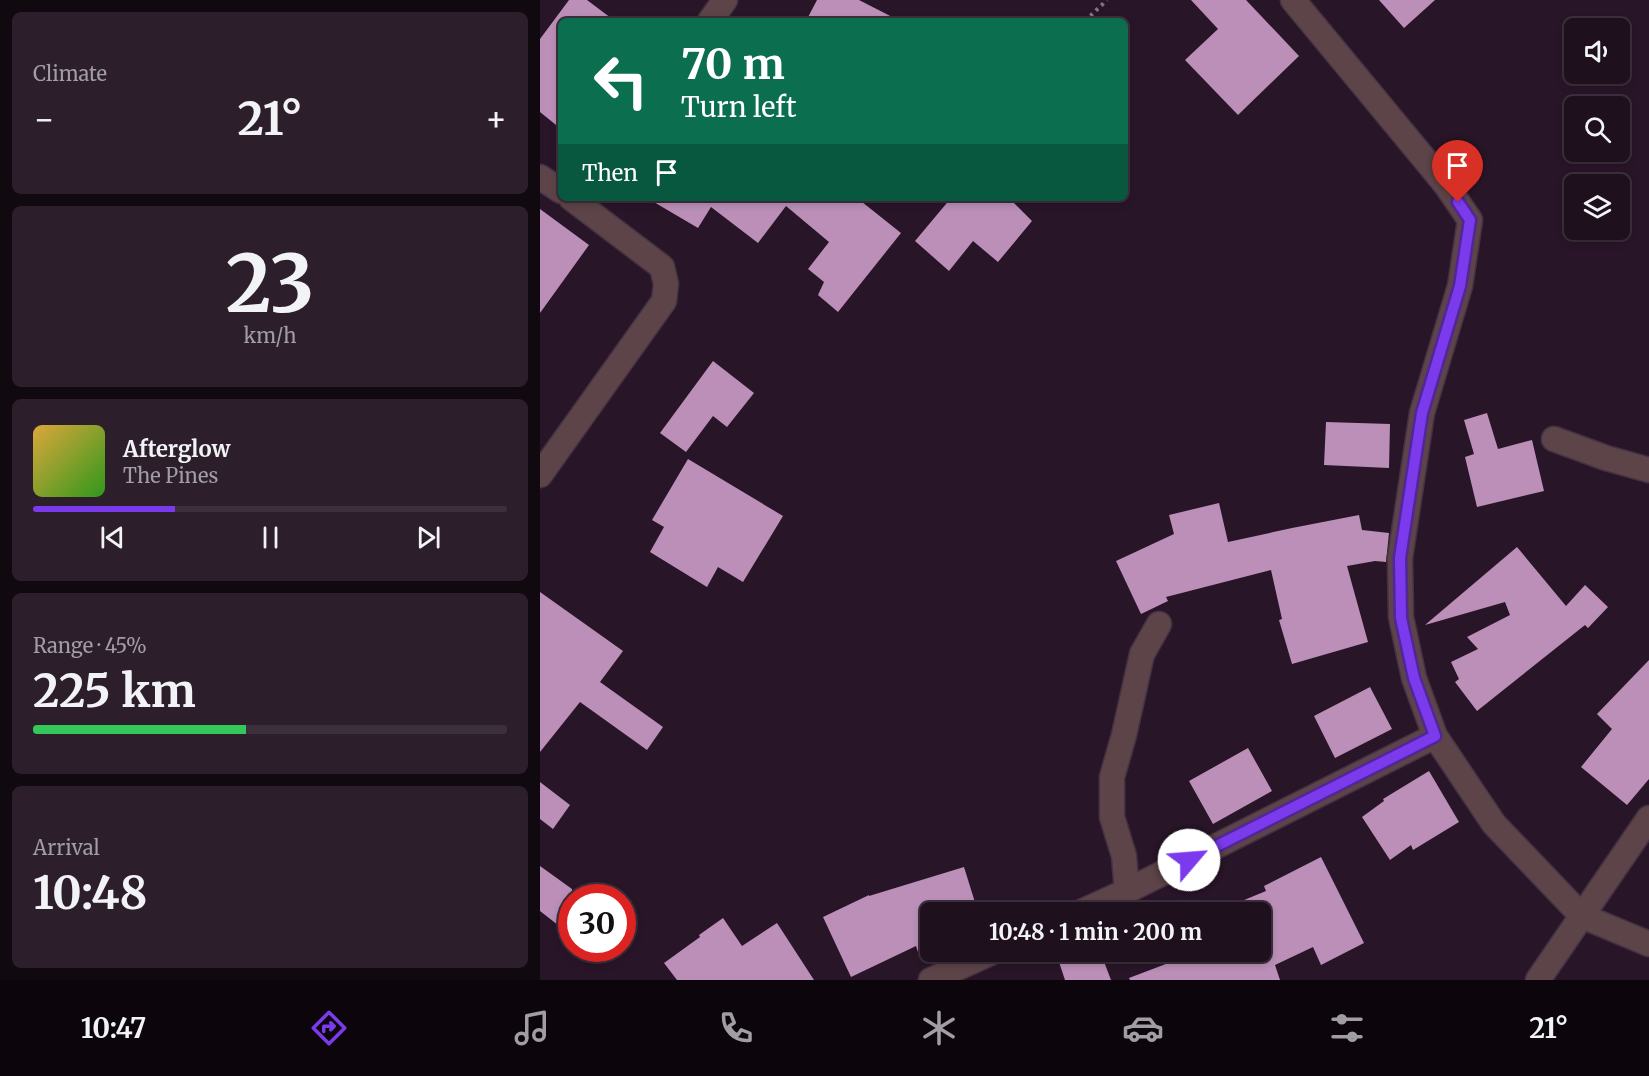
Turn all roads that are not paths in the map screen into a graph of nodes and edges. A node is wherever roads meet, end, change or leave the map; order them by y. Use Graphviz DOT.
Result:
graph roads {
  1 [pos="725,0"];
  2 [pos="1293,0"];
  3 [pos="712,18"];
  4 [pos="540,177"];
  5 [pos="558,189"];
  6 [pos="581,201"];
  7 [pos="1554,439"];
  8 [pos="1649,470"];
  9 [pos="540,475"];
  10 [pos="1159,624"];
  11 [pos="1435,736"];
  12 [pos="1649,818"];
  13 [pos="1127,891"];
  14 [pos="1103,902"];
  15 [pos="1582,916"];
  16 [pos="1649,944"];
  17 [pos="971,962"];
  18 [pos="931,980"];
  19 [pos="1538,980"];
  1 -- 3 [label="street"];
  2 -- 11 [label="street"];
  4 -- 5 [label="street"];
  6 -- 9 [label="street"];
  7 -- 8 [label="street"];
  10 -- 13 [label="street"];
  11 -- 13 [label="street"];
  11 -- 15 [label="street"];
  12 -- 15 [label="street"];
  13 -- 14 [label="street"];
  15 -- 16 [label="street"];
  15 -- 19 [label="street"];
  17 -- 18 [label="street"];
}
